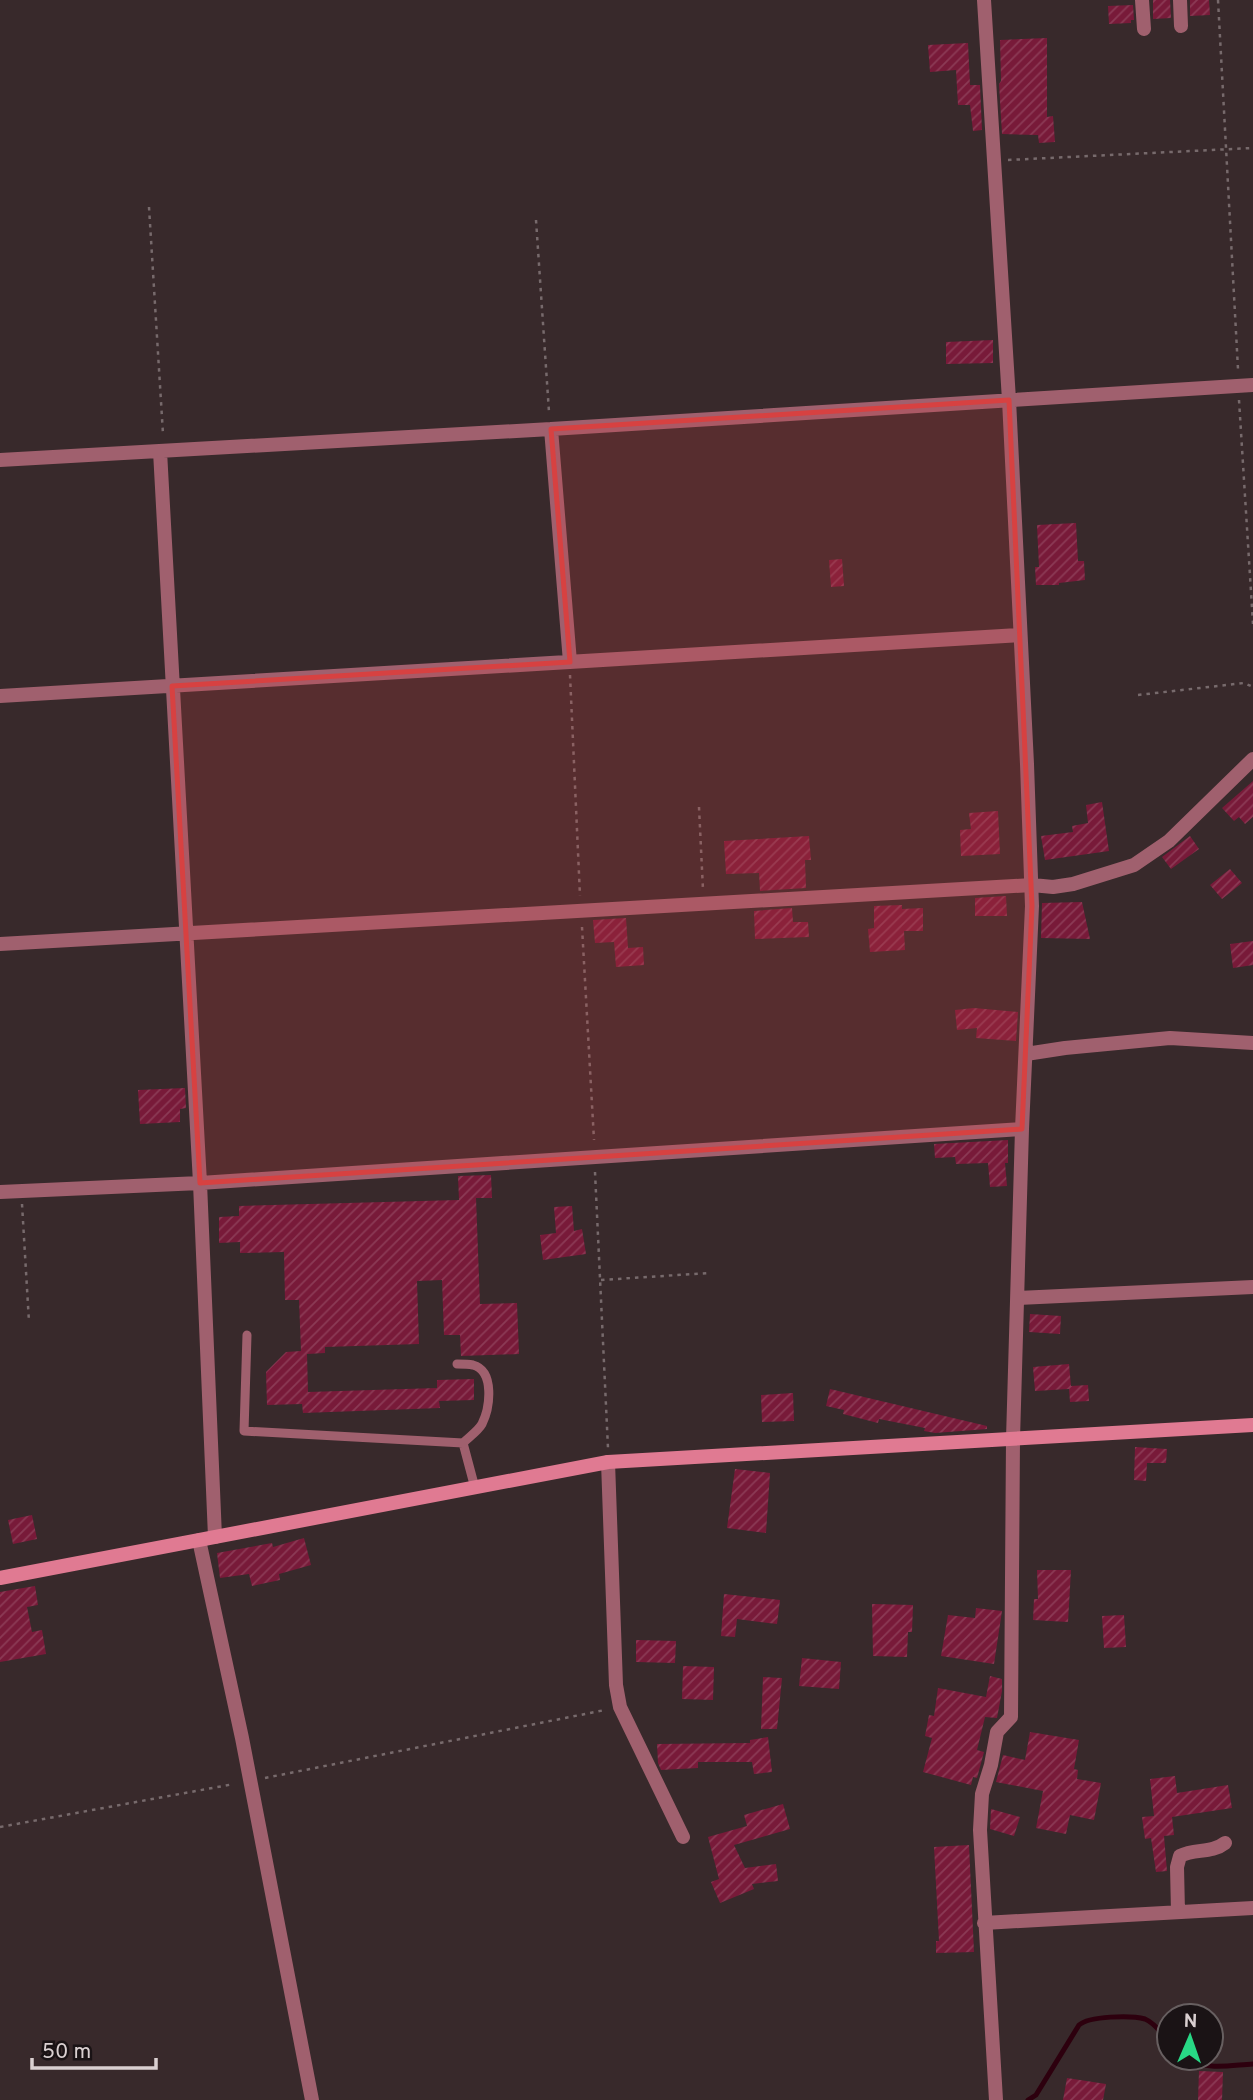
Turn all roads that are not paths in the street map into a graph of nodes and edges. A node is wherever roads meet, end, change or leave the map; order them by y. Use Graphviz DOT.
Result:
graph roads {
  1 [pos="984,0"];
  2 [pos="1142,0"];
  3 [pos="1180,0"];
  4 [pos="1181,26"];
  5 [pos="1144,29"];
  6 [pos="1246,385"];
  7 [pos="1009,400"];
  8 [pos="551,429"];
  9 [pos="162,451"];
  10 [pos="0,460"];
  11 [pos="1020,635"];
  12 [pos="570,662"];
  13 [pos="172,686"];
  14 [pos="0,696"];
  15 [pos="1253,759"];
  16 [pos="1032,885"];
  17 [pos="186,932"];
  18 [pos="0,944"];
  19 [pos="1253,1043"];
  20 [pos="1026,1054"];
  21 [pos="1022,1129"];
  22 [pos="200,1183"];
  23 [pos="0,1192"];
  24 [pos="1253,1287"];
  25 [pos="1018,1298"];
  26 [pos="247,1335"];
  27 [pos="457,1364"];
  28 [pos="1253,1425"];
  29 [pos="1013,1439"];
  30 [pos="463,1443"];
  31 [pos="608,1462"];
  32 [pos="475,1488"];
  33 [pos="215,1537"];
  34 [pos="199,1540"];
  35 [pos="0,1578"];
  36 [pos="683,1837"];
  37 [pos="1225,1843"];
  38 [pos="1253,1908"];
  39 [pos="1178,1912"];
  40 [pos="984,1923"];
  41 [pos="996,2097"];
  42 [pos="312,2100"];
  1 -- 7 [label="street"];
  2 -- 5 [label="street"];
  3 -- 4 [label="street"];
  6 -- 7 [label="street"];
  7 -- 8 [label="street"];
  7 -- 11 [label="street"];
  8 -- 9 [label="street"];
  8 -- 12 [label="street"];
  9 -- 10 [label="street"];
  9 -- 13 [label="street"];
  11 -- 12 [label="street"];
  11 -- 16 [label="street"];
  12 -- 13 [label="street"];
  13 -- 14 [label="street"];
  13 -- 17 [label="street"];
  15 -- 16 [label="street"];
  16 -- 17 [label="street"];
  16 -- 20 [label="street"];
  17 -- 18 [label="street"];
  17 -- 22 [label="street"];
  19 -- 20 [label="street"];
  20 -- 21 [label="street"];
  21 -- 22 [label="street"];
  21 -- 25 [label="street"];
  22 -- 23 [label="street"];
  22 -- 33 [label="street"];
  24 -- 25 [label="street"];
  25 -- 29 [label="street"];
  26 -- 30 [label="lane"];
  27 -- 30 [label="lane"];
  28 -- 29 [label="street"];
  29 -- 31 [label="street"];
  29 -- 40 [label="street"];
  30 -- 32 [label="lane"];
  31 -- 32 [label="street"];
  31 -- 36 [label="street"];
  32 -- 33 [label="street"];
  33 -- 34 [label="street"];
  34 -- 35 [label="street"];
  34 -- 42 [label="street"];
  37 -- 39 [label="street"];
  38 -- 39 [label="street"];
  39 -- 40 [label="street"];
  40 -- 41 [label="street"];
}
